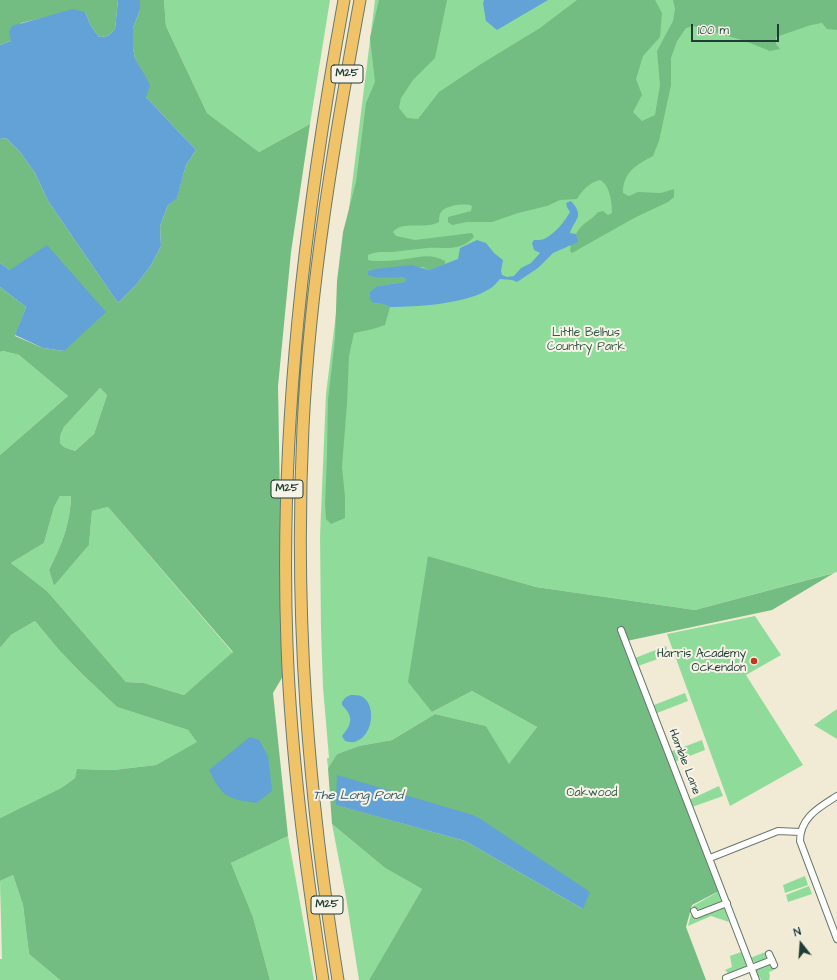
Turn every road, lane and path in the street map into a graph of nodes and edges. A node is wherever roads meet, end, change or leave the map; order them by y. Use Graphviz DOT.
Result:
graph roads {
  1 [pos="344,0"];
  2 [pos="360,0"];
  3 [pos="621,630"];
  4 [pos="837,796"];
  5 [pos="800,832"];
  6 [pos="710,858"];
  7 [pos="727,903"];
  8 [pos="696,916"];
  9 [pos="837,939"];
  10 [pos="772,959"];
  11 [pos="752,968"];
  12 [pos="726,976"];
  13 [pos="323,980"];
  14 [pos="338,980"];
  15 [pos="756,980"];
  1 -- 13 [label="highway, M25"];
  2 -- 14 [label="highway, M25"];
  3 -- 6 [label="street, Hamble Lane"];
  4 -- 5 [label="street"];
  5 -- 6 [label="street"];
  5 -- 9 [label="street"];
  6 -- 7 [label="street, Hamble Lane"];
  7 -- 8 [label="street"];
  7 -- 11 [label="street, Hamble Lane"];
  10 -- 11 [label="street"];
  11 -- 12 [label="street"];
  11 -- 15 [label="street, Hamble Lane"];
}
